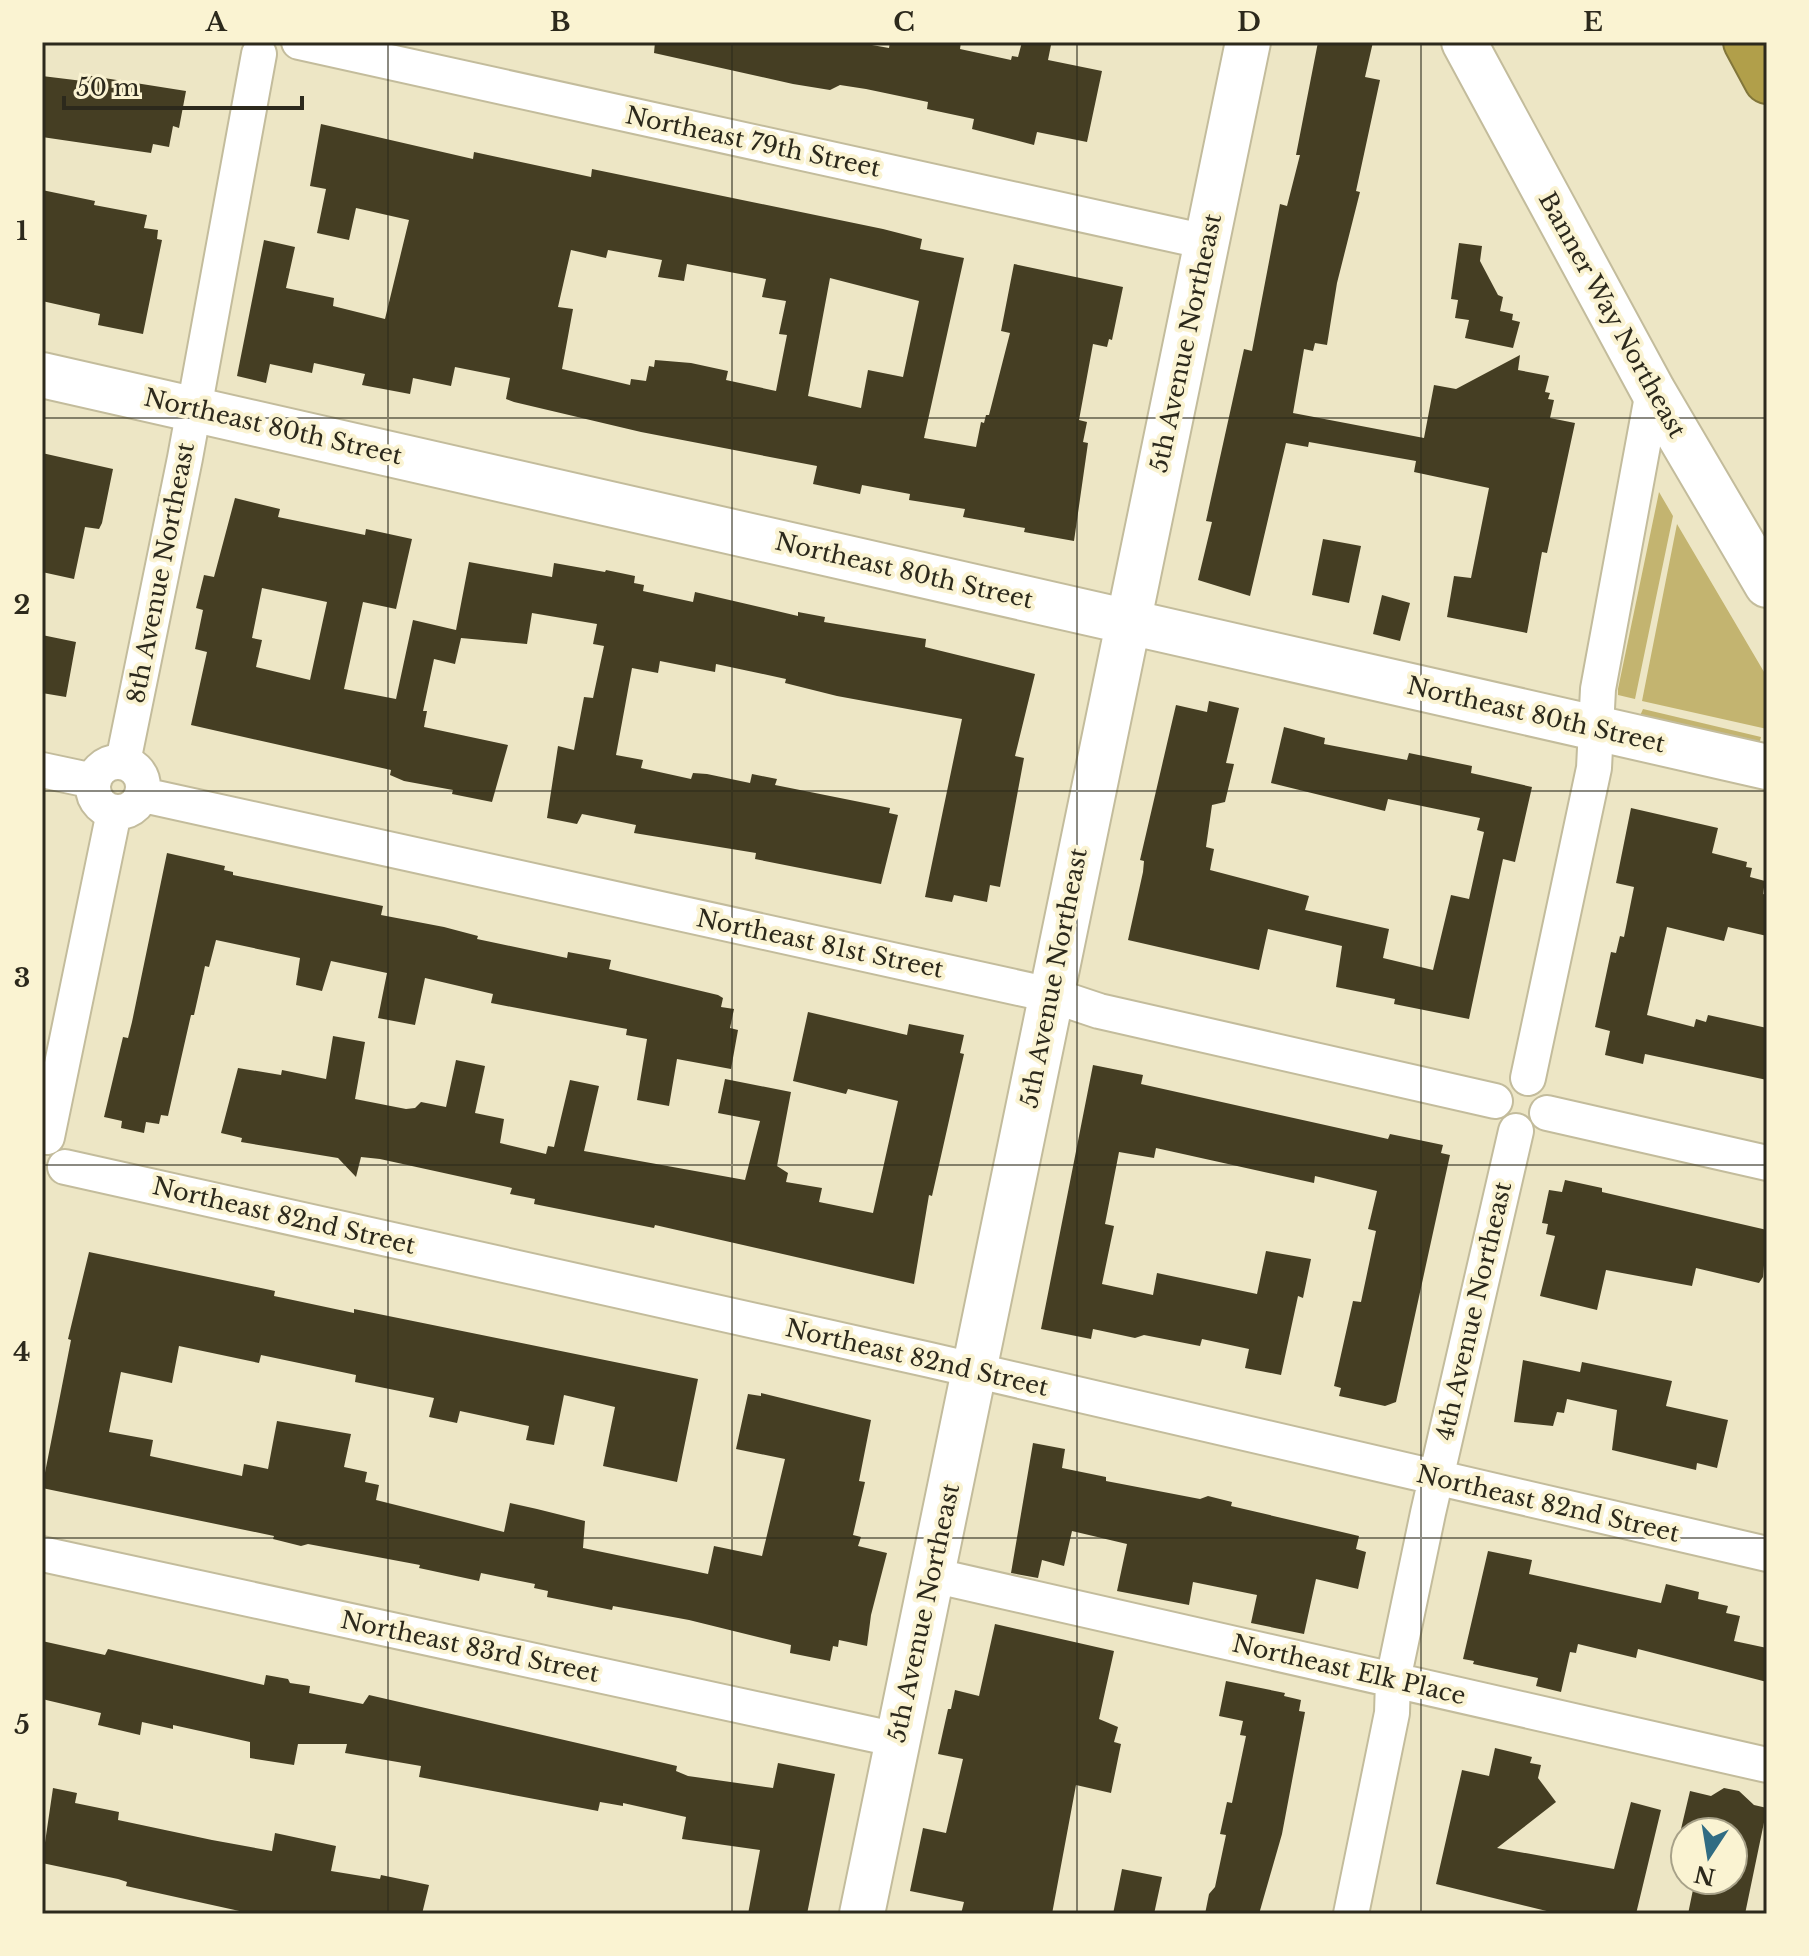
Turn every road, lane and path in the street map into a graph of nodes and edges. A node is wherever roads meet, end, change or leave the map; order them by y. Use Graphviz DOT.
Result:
graph roads {
  1 [pos="299,42"];
  2 [pos="1248,42"];
  3 [pos="1464,42"];
  4 [pos="1746,42"];
  5 [pos="262,46"];
  6 [pos="1767,81"];
  7 [pos="1207,242"];
  8 [pos="42,375"];
  9 [pos="1653,391"];
  10 [pos="194,409"];
  11 [pos="1767,585"];
  12 [pos="1126,622"];
  13 [pos="1595,729"];
  14 [pos="123,762"];
  15 [pos="1767,767"];
  16 [pos="42,770"];
  17 [pos="94,781"];
  18 [pos="128,803"];
  19 [pos="1051,995"];
  20 [pos="1528,1078"];
  21 [pos="1495,1101"];
  22 [pos="1547,1113"];
  23 [pos="1516,1131"];
  24 [pos="44,1136"];
  25 [pos="1767,1163"];
  26 [pos="54,1176"];
  27 [pos="974,1371"];
  28 [pos="1436,1478"];
  29 [pos="42,1554"];
  30 [pos="1767,1554"];
  31 [pos="932,1575"];
  32 [pos="1393,1680"];
  33 [pos="898,1740"];
  34 [pos="1767,1765"];
  35 [pos="862,1914"];
  36 [pos="1351,1914"];
  1 -- 7 [label="street, Northeast 79th Street"];
  2 -- 7 [label="main road, 5th Avenue Northeast"];
  3 -- 9 [label="main road, Banner Way Northeast"];
  4 -- 6 [label="highway"];
  5 -- 10 [label="street, 8th Avenue Northeast"];
  7 -- 12 [label="main road, 5th Avenue Northeast"];
  8 -- 10 [label="main road, Northeast 80th Street"];
  9 -- 11 [label="main road, Banner Way Northeast"];
  9 -- 13 [label="street"];
  10 -- 12 [label="main road, Northeast 80th Street"];
  10 -- 14 [label="street, 8th Avenue Northeast"];
  12 -- 13 [label="main road, Northeast 80th Street"];
  12 -- 19 [label="main road, 5th Avenue Northeast"];
  13 -- 15 [label="main road, Northeast 80th Street"];
  13 -- 20 [label="street"];
  14 -- 17 [label="street"];
  14 -- 18 [label="street"];
  16 -- 17 [label="street"];
  17 -- 18 [label="street"];
  18 -- 19 [label="street, Northeast 81st Street"];
  18 -- 24 [label="street"];
  19 -- 21 [label="street, Northeast 81st Street"];
  19 -- 27 [label="main road, 5th Avenue Northeast"];
  20 -- 21 [label="street"];
  20 -- 22 [label="street"];
  21 -- 23 [label="street"];
  22 -- 23 [label="street"];
  22 -- 25 [label="street"];
  23 -- 28 [label="street, 4th Avenue Northeast"];
  24 -- 26 [label="street"];
  26 -- 27 [label="street, Northeast 82nd Street"];
  27 -- 28 [label="street, Northeast 82nd Street"];
  27 -- 31 [label="main road, 5th Avenue Northeast"];
  28 -- 30 [label="street, Northeast 82nd Street"];
  28 -- 32 [label="street, 4th Avenue Northeast"];
  29 -- 33 [label="street, Northeast 83rd Street"];
  31 -- 32 [label="street, Northeast Elk Place"];
  31 -- 33 [label="main road, 5th Avenue Northeast"];
  32 -- 34 [label="street, Northeast Elk Place"];
  32 -- 36 [label="street, 4th Avenue Northeast"];
  33 -- 35 [label="main road, 5th Avenue Northeast"];
}
